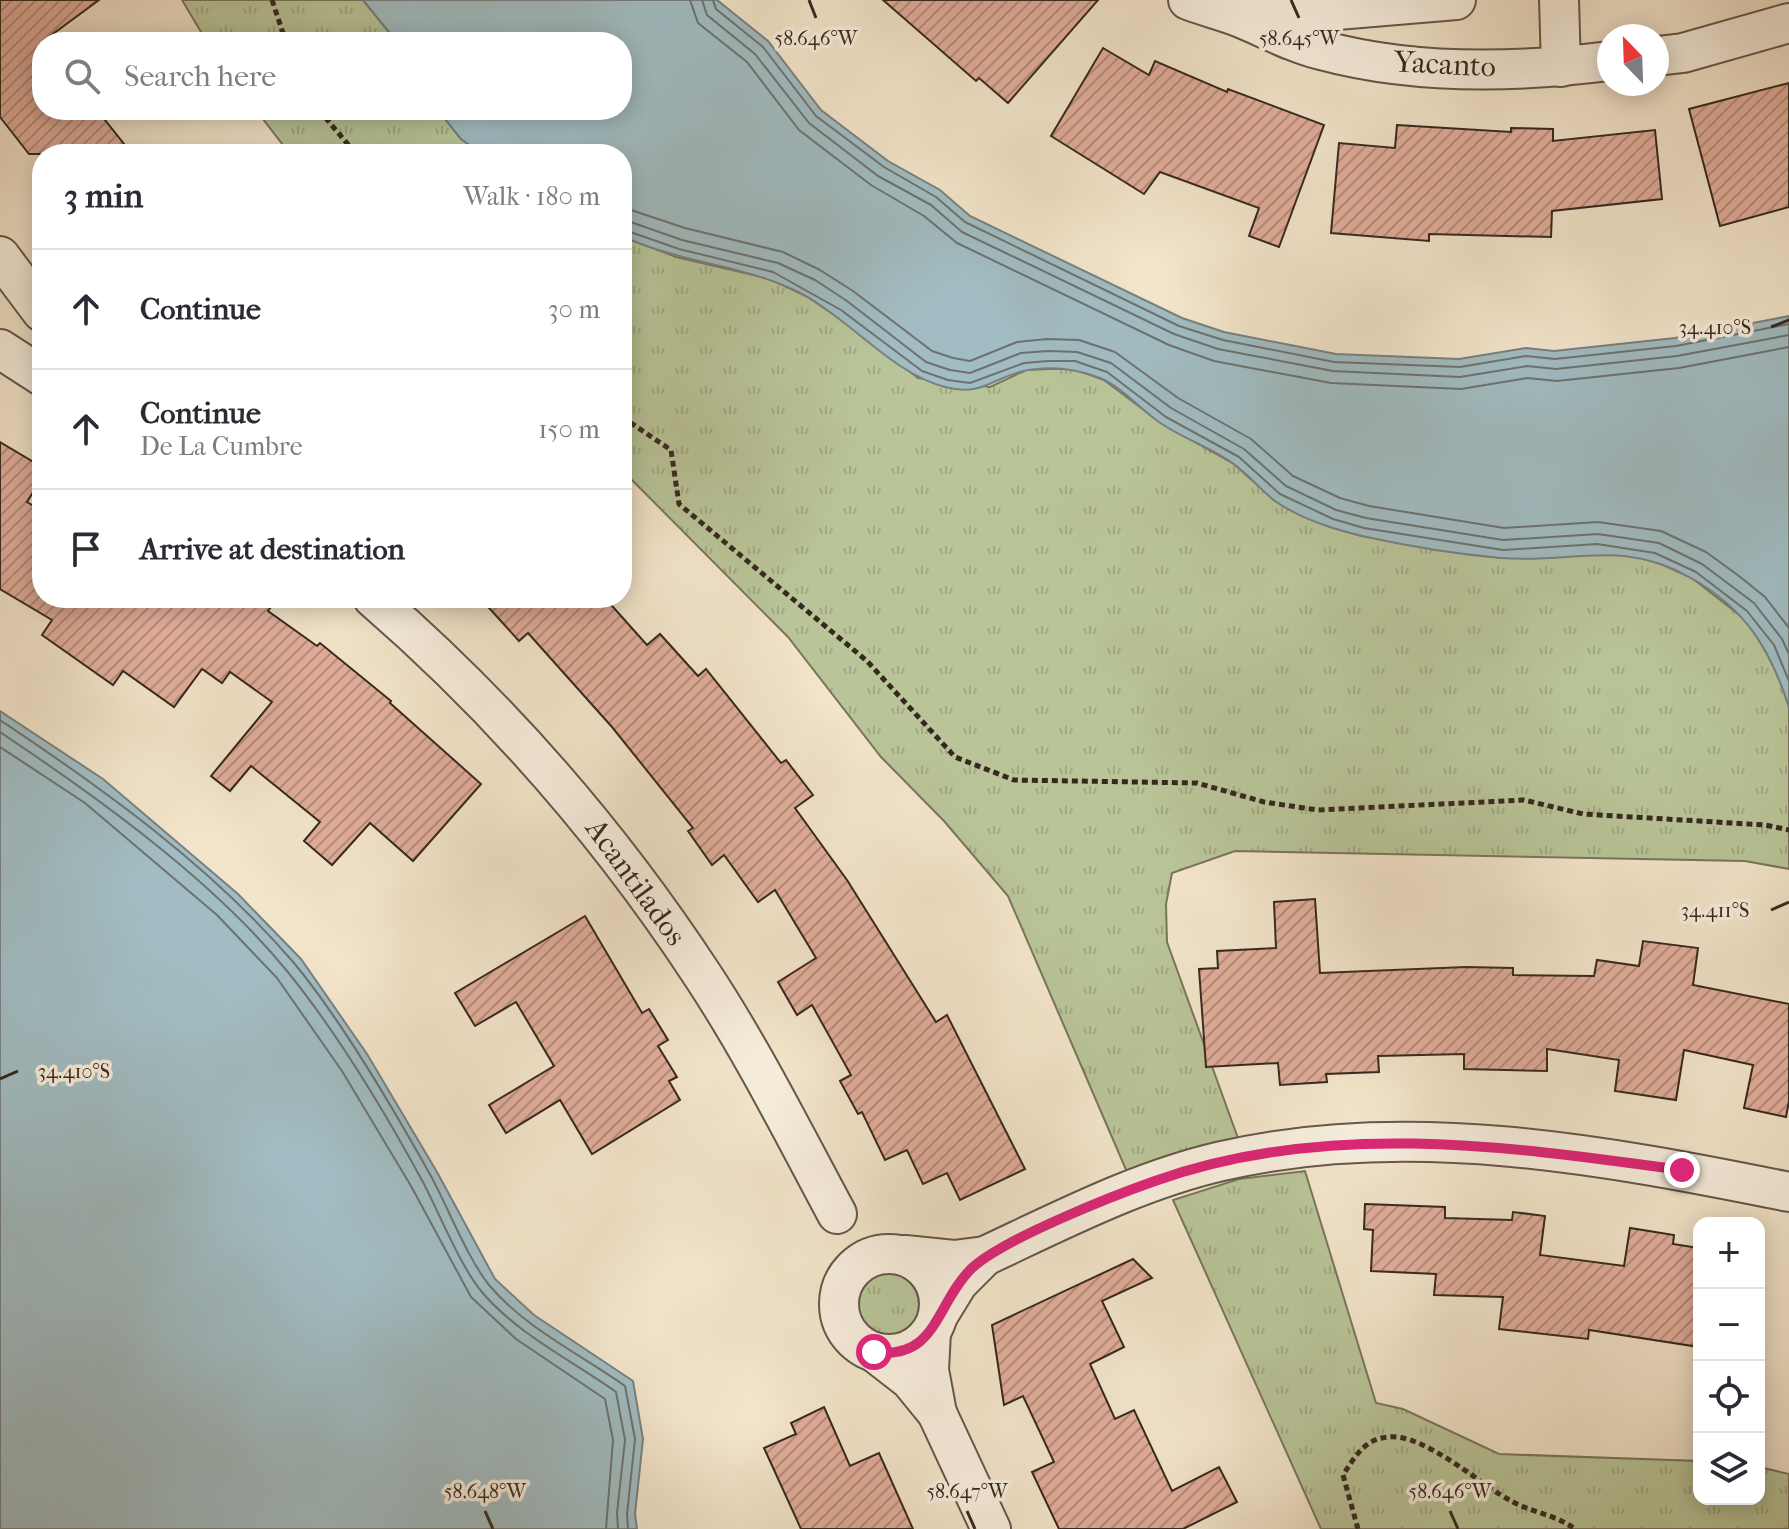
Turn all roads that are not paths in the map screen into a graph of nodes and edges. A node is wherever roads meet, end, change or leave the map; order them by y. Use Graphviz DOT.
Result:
graph roads {
  1 [pos="1188,0"];
  2 [pos="1456,0"];
  3 [pos="1559,0"];
  4 [pos="1240,18"];
  5 [pos="1789,23"];
  6 [pos="1669,55"];
  7 [pos="1597,62"];
  8 [pos="1561,67"];
  9 [pos="0,256"];
  10 [pos="32,299"];
  11 [pos="0,349"];
  12 [pos="32,370"];
  13 [pos="384,608"];
  14 [pos="1789,1192"];
  15 [pos="837,1214"];
  16 [pos="898,1254"];
  17 [pos="985,1256"];
  18 [pos="844,1281"];
  19 [pos="935,1323"];
  20 [pos="874,1352"];
  21 [pos="937,1413"];
  22 [pos="991,1529"];
  1 -- 4 [label="street, Yacanto"];
  2 -- 4 [label="street, Yacanto"];
  3 -- 8 [label="street"];
  4 -- 8 [label="street, Yacanto"];
  5 -- 6 [label="street"];
  7 -- 8 [label="street, Yacanto"];
  9 -- 10 [label="street"];
  11 -- 12 [label="street"];
  13 -- 15 [label="street, Acantilados"];
  14 -- 17 [label="street"];
  15 -- 16 [label="street"];
  15 -- 18 [label="street"];
  16 -- 17 [label="street"];
  16 -- 18 [label="street"];
  16 -- 19 [label="street"];
  17 -- 19 [label="street"];
  18 -- 20 [label="street"];
  19 -- 20 [label="street"];
  19 -- 21 [label="street"];
  20 -- 21 [label="street"];
  21 -- 22 [label="street"];
}
